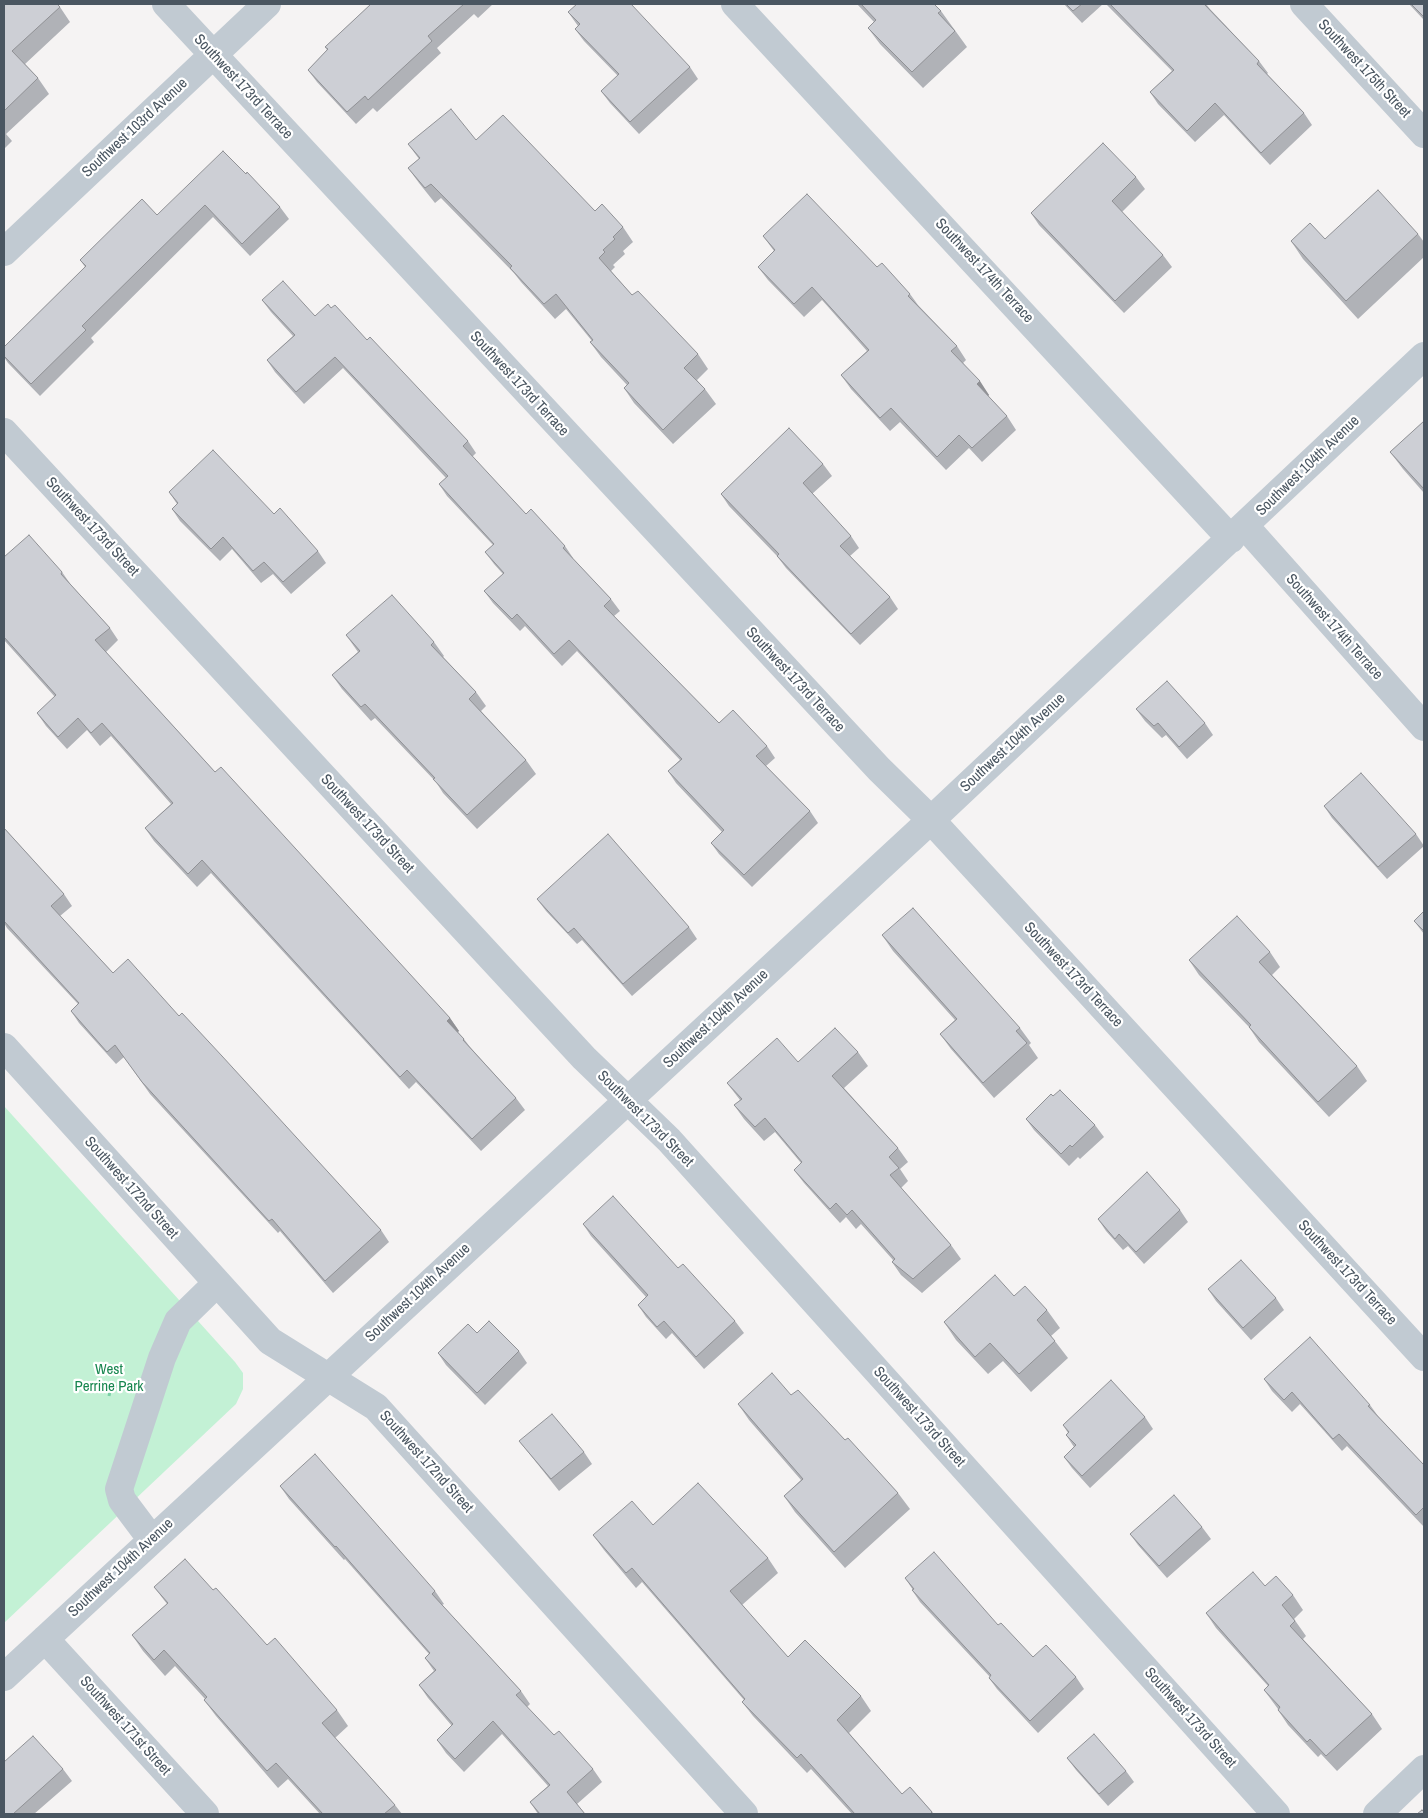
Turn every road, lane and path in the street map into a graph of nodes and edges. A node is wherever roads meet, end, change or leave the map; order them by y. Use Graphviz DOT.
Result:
graph roads {
  1 [pos="166,4"];
  2 [pos="266,4"];
  3 [pos="735,4"];
  4 [pos="1304,4"];
  5 [pos="213,55"];
  6 [pos="1424,134"];
  7 [pos="4,252"];
  8 [pos="1424,357"];
  9 [pos="4,432"];
  10 [pos="1238,532"];
  11 [pos="1424,727"];
  12 [pos="931,820"];
  13 [pos="4,1046"];
  14 [pos="628,1101"];
  15 [pos="217,1283"];
  16 [pos="1424,1357"];
  17 [pos="327,1377"];
  18 [pos="152,1540"];
  19 [pos="45,1639"];
  20 [pos="4,1677"];
  21 [pos="1424,1770"];
  22 [pos="205,1814"];
  23 [pos="744,1814"];
  24 [pos="1276,1814"];
  25 [pos="1377,1814"];
  1 -- 5 [label="street, Southwest 173rd Terrace"];
  2 -- 5 [label="street, Southwest 103rd Avenue"];
  3 -- 10 [label="street, Southwest 174th Terrace"];
  4 -- 6 [label="street, Southwest 175th Street"];
  5 -- 7 [label="street, Southwest 103rd Avenue"];
  5 -- 12 [label="street, Southwest 173rd Terrace"];
  8 -- 10 [label="street, Southwest 104th Avenue"];
  9 -- 14 [label="street, Southwest 173rd Street"];
  10 -- 11 [label="street, Southwest 174th Terrace"];
  10 -- 12 [label="street, Southwest 104th Avenue"];
  12 -- 14 [label="street, Southwest 104th Avenue"];
  12 -- 16 [label="street, Southwest 173rd Terrace"];
  13 -- 15 [label="street, Southwest 172nd Street"];
  14 -- 17 [label="street, Southwest 104th Avenue"];
  14 -- 24 [label="street, Southwest 173rd Street"];
  15 -- 17 [label="street, Southwest 172nd Street"];
  15 -- 18 [label="street"];
  17 -- 18 [label="street, Southwest 104th Avenue"];
  17 -- 23 [label="street, Southwest 172nd Street"];
  18 -- 19 [label="street, Southwest 104th Avenue"];
  19 -- 20 [label="street, Southwest 104th Avenue"];
  19 -- 22 [label="street, Southwest 171st Street"];
  21 -- 25 [label="street"];
}
